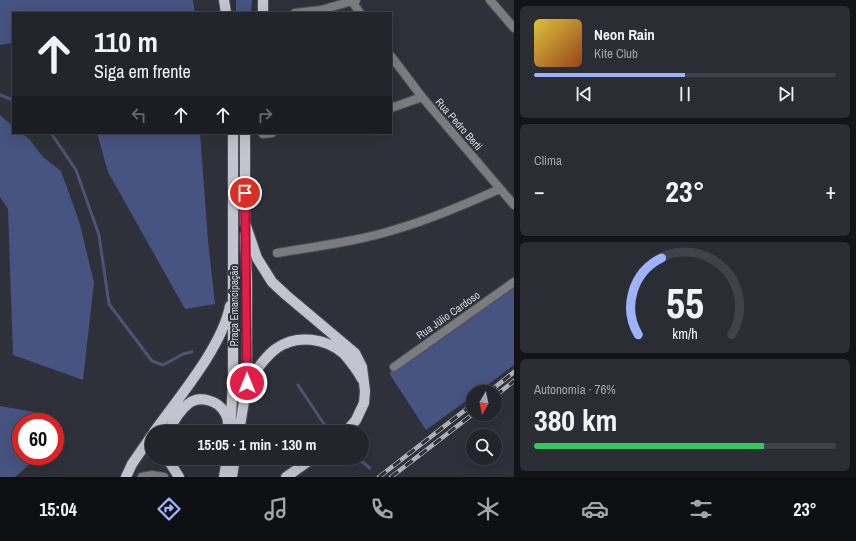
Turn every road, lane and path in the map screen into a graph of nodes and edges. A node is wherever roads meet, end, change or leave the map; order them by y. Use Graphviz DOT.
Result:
graph roads {
  1 [pos="224,0"];
  2 [pos="263,0"];
  3 [pos="490,0"];
  4 [pos="353,1"];
  5 [pos="226,12"];
  6 [pos="263,12"];
  7 [pos="304,12"];
  8 [pos="359,12"];
  9 [pos="514,28"];
  10 [pos="392,57"];
  11 [pos="422,97"];
  12 [pos="392,108"];
  13 [pos="233,134"];
  14 [pos="245,134"];
  15 [pos="500,189"];
  16 [pos="514,205"];
  17 [pos="245,223"];
  18 [pos="277,253"];
  19 [pos="514,282"];
  20 [pos="233,288"];
  21 [pos="394,367"];
  22 [pos="364,383"];
  23 [pos="246,386"];
  24 [pos="159,425"];
  25 [pos="172,425"];
  26 [pos="228,425"];
  27 [pos="230,425"];
  28 [pos="240,425"];
  29 [pos="352,425"];
  30 [pos="145,445"];
  31 [pos="171,465"];
  32 [pos="172,465"];
  33 [pos="226,465"];
  34 [pos="234,465"];
  35 [pos="303,465"];
  36 [pos="126,477"];
  37 [pos="142,477"];
  38 [pos="164,477"];
  39 [pos="179,477"];
  40 [pos="186,477"];
  41 [pos="224,477"];
  42 [pos="232,477"];
  43 [pos="286,477"];
  1 -- 5 [label="main road"];
  2 -- 6 [label="main road"];
  3 -- 9 [label="street"];
  4 -- 7 [label="street"];
  4 -- 8 [label="street"];
  10 -- 11 [label="street, Rua Pedro Berti"];
  11 -- 12 [label="street"];
  11 -- 15 [label="street, Rua Pedro Berti"];
  13 -- 20 [label="main road, Praça Emancipação"];
  14 -- 17 [label="main road, Praça Emancipação"];
  15 -- 16 [label="street, Rua Pedro Berti"];
  15 -- 18 [label="street"];
  17 -- 22 [label="main road"];
  17 -- 23 [label="main road, Praça Emancipação"];
  19 -- 21 [label="street, Rua Júlio Cardoso"];
  20 -- 24 [label="main road"];
  20 -- 27 [label="main road, Praça Emancipação"];
  22 -- 23 [label="main road"];
  22 -- 29 [label="main road"];
  23 -- 28 [label="main road, Praça Emancipação"];
  25 -- 26 [label="main road"];
  30 -- 36 [label="main road"];
  31 -- 39 [label="main road"];
  32 -- 40 [label="main road"];
  33 -- 41 [label="main road"];
  34 -- 42 [label="main road"];
  35 -- 43 [label="main road"];
  37 -- 38 [label="street"];
}
